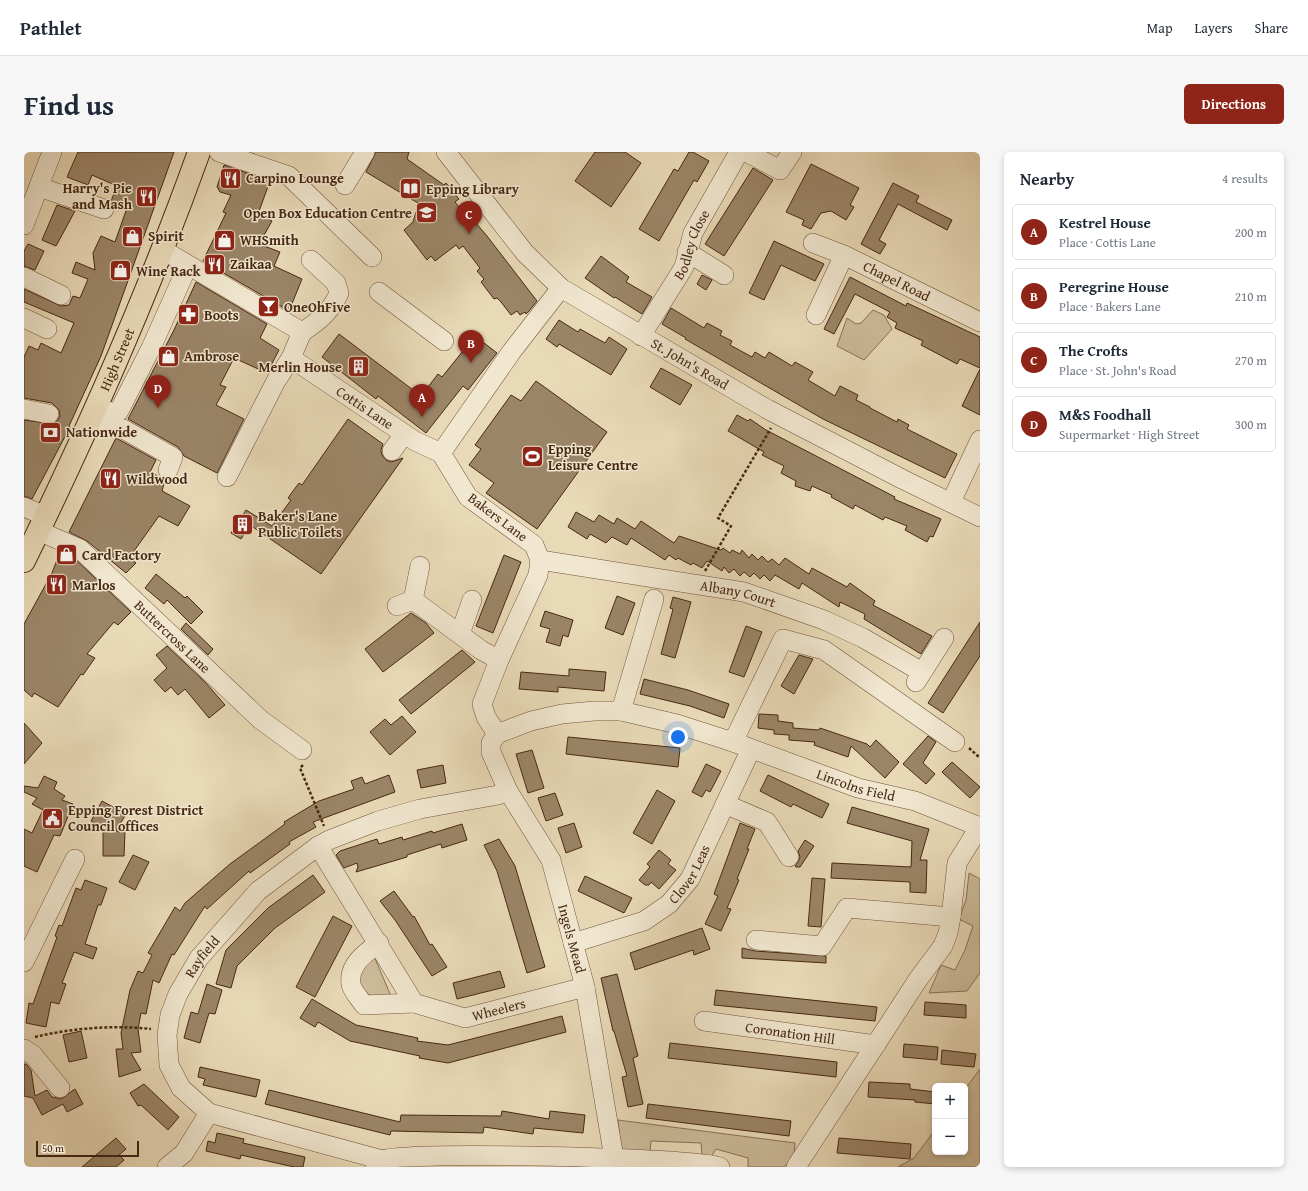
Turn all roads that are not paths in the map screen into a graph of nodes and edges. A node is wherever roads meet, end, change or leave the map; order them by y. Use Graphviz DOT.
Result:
graph roads {
  1 [pos="52,152"];
  2 [pos="199,152"];
  3 [pos="219,152"];
  4 [pos="365,152"];
  5 [pos="446,152"];
  6 [pos="740,152"];
  7 [pos="746,152"];
  8 [pos="792,152"];
  9 [pos="345,185"];
  10 [pos="39,187"];
  11 [pos="104,209"];
  12 [pos="26,215"];
  13 [pos="813,243"];
  14 [pos="163,250"];
  15 [pos="687,252"];
  16 [pos="844,255"];
  17 [pos="372,257"];
  18 [pos="311,260"];
  19 [pos="185,263"];
  20 [pos="724,275"];
  21 [pos="24,278"];
  22 [pos="561,288"];
  23 [pos="379,292"];
  24 [pos="60,295"];
  25 [pos="816,315"];
  26 [pos="24,318"];
  27 [pos="980,322"];
  28 [pos="47,328"];
  29 [pos="302,332"];
  30 [pos="641,336"];
  31 [pos="444,341"];
  32 [pos="291,358"];
  33 [pos="24,409"];
  34 [pos="95,412"];
  35 [pos="49,414"];
  36 [pos="404,434"];
  37 [pos="980,440"];
  38 [pos="392,451"];
  39 [pos="441,453"];
  40 [pos="168,470"];
  41 [pos="227,477"];
  42 [pos="951,502"];
  43 [pos="24,507"];
  44 [pos="980,517"];
  45 [pos="42,524"];
  46 [pos="540,560"];
  47 [pos="24,561"];
  48 [pos="420,566"];
  49 [pos="654,599"];
  50 [pos="472,600"];
  51 [pos="460,634"];
  52 [pos="944,638"];
  53 [pos="499,660"];
  54 [pos="621,712"];
  55 [pos="497,734"];
  56 [pos="733,742"];
  57 [pos="955,742"];
  58 [pos="751,748"];
  59 [pos="302,750"];
  60 [pos="508,791"];
  61 [pos="725,804"];
  62 [pos="980,826"];
  63 [pos="324,843"];
  64 [pos="788,856"];
  65 [pos="75,859"];
  66 [pos="951,916"];
  67 [pos="756,940"];
  68 [pos="379,943"];
  69 [pos="573,943"];
  70 [pos="24,962"];
  71 [pos="585,987"];
  72 [pos="414,1003"];
  73 [pos="704,1021"];
  74 [pos="876,1045"];
  75 [pos="29,1047"];
  76 [pos="60,1088"];
  77 [pos="209,1113"];
  78 [pos="625,1161"];
  79 [pos="379,1164"];
  80 [pos="167,1167"];
  81 [pos="720,1167"];
  82 [pos="796,1167"];
  1 -- 10 [label="street"];
  2 -- 14 [label="main road, High Street"];
  3 -- 17 [label="street"];
  4 -- 9 [label="street"];
  5 -- 22 [label="street, St. John's Road"];
  6 -- 15 [label="street, Bodley Close"];
  7 -- 8 [label="street"];
  10 -- 11 [label="street"];
  10 -- 12 [label="street"];
  13 -- 16 [label="street, Chapel Road"];
  14 -- 19 [label="street"];
  14 -- 34 [label="main road, High Street"];
  15 -- 20 [label="street"];
  15 -- 30 [label="street, Bodley Close"];
  16 -- 25 [label="street"];
  16 -- 27 [label="street, Chapel Road"];
  18 -- 29 [label="street"];
  19 -- 29 [label="street"];
  19 -- 34 [label="street"];
  21 -- 24 [label="street"];
  22 -- 30 [label="street, St. John's Road"];
  22 -- 39 [label="street"];
  23 -- 31 [label="street"];
  26 -- 28 [label="street"];
  29 -- 32 [label="street"];
  30 -- 42 [label="street, St. John's Road"];
  32 -- 36 [label="street, Cottis Lane"];
  32 -- 41 [label="street"];
  33 -- 35 [label="street"];
  34 -- 40 [label="street"];
  34 -- 45 [label="main road, High Street"];
  36 -- 38 [label="street"];
  36 -- 39 [label="street, Cottis Lane"];
  37 -- 42 [label="street"];
  39 -- 46 [label="street, Bakers Lane"];
  42 -- 44 [label="street, St. John's Road"];
  43 -- 45 [label="street, Buttercross Lane"];
  45 -- 47 [label="main road, High Street"];
  45 -- 59 [label="street, Buttercross Lane"];
  46 -- 52 [label="street, Albany Court"];
  46 -- 53 [label="street"];
  48 -- 51 [label="street"];
  49 -- 54 [label="street"];
  50 -- 51 [label="street"];
  51 -- 53 [label="street"];
  53 -- 55 [label="street"];
  54 -- 55 [label="street, Lincolns Field"];
  54 -- 56 [label="street, Lincolns Field"];
  55 -- 60 [label="street, Ingels Mead"];
  56 -- 57 [label="street"];
  56 -- 58 [label="street, Lincolns Field"];
  58 -- 61 [label="street, Clover Leas"];
  58 -- 62 [label="street, Lincolns Field"];
  60 -- 63 [label="street, Rayfield"];
  60 -- 69 [label="street, Ingels Mead"];
  61 -- 64 [label="street"];
  61 -- 69 [label="street, Clover Leas"];
  62 -- 66 [label="street"];
  63 -- 68 [label="street"];
  63 -- 77 [label="street, Rayfield"];
  65 -- 70 [label="street"];
  66 -- 67 [label="street"];
  66 -- 74 [label="street"];
  68 -- 72 [label="street"];
  68 -- 72 [label="street, Wheelers"];
  69 -- 71 [label="street, Ingels Mead"];
  71 -- 72 [label="street, Wheelers"];
  71 -- 78 [label="street, Ingels Mead"];
  73 -- 74 [label="street, Coronation Hill"];
  74 -- 82 [label="street"];
  75 -- 76 [label="street"];
  77 -- 79 [label="street, Rayfield"];
  77 -- 80 [label="street"];
  78 -- 79 [label="street"];
  78 -- 81 [label="street"];
}
